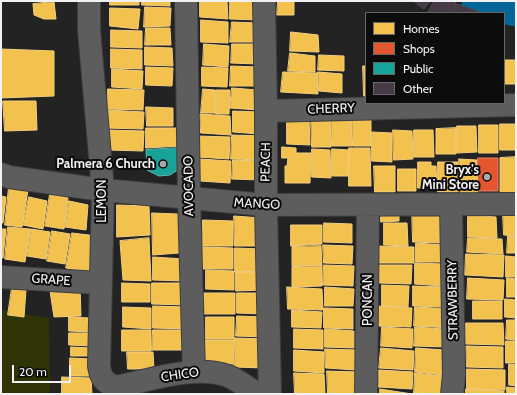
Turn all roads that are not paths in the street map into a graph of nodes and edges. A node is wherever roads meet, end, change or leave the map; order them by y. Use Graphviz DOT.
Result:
graph roads {
  1 [pos="89,1"];
  2 [pos="186,1"];
  3 [pos="264,1"];
  4 [pos="516,105"];
  5 [pos="266,111"];
  6 [pos="1,174"];
  7 [pos="103,190"];
  8 [pos="189,199"];
  9 [pos="516,204"];
  10 [pos="266,205"];
  11 [pos="451,205"];
  12 [pos="368,206"];
  13 [pos="1,277"];
  14 [pos="100,283"];
  15 [pos="194,372"];
  16 [pos="122,385"];
  17 [pos="257,394"];
  18 [pos="270,394"];
  19 [pos="366,394"];
  20 [pos="452,394"];
  1 -- 7 [label="street, LEMON"];
  2 -- 8 [label="street, AVOCADO"];
  3 -- 5 [label="street, PEACH"];
  4 -- 5 [label="street, CHERRY"];
  5 -- 10 [label="street, PEACH"];
  6 -- 7 [label="street, MANGO"];
  7 -- 8 [label="street, MANGO"];
  7 -- 14 [label="street, LEMON"];
  8 -- 10 [label="street, MANGO"];
  8 -- 15 [label="street, AVOCADO"];
  9 -- 11 [label="street, MANGO"];
  10 -- 12 [label="street, MANGO"];
  10 -- 18 [label="street, PEACH"];
  11 -- 12 [label="street, MANGO"];
  11 -- 20 [label="street, STRAWBERRY"];
  12 -- 19 [label="street, PONCAN"];
  13 -- 14 [label="street, GRAPE"];
  14 -- 16 [label="street, LEMON"];
  15 -- 16 [label="street, CHICO"];
  15 -- 17 [label="street, CHICO"];
}
